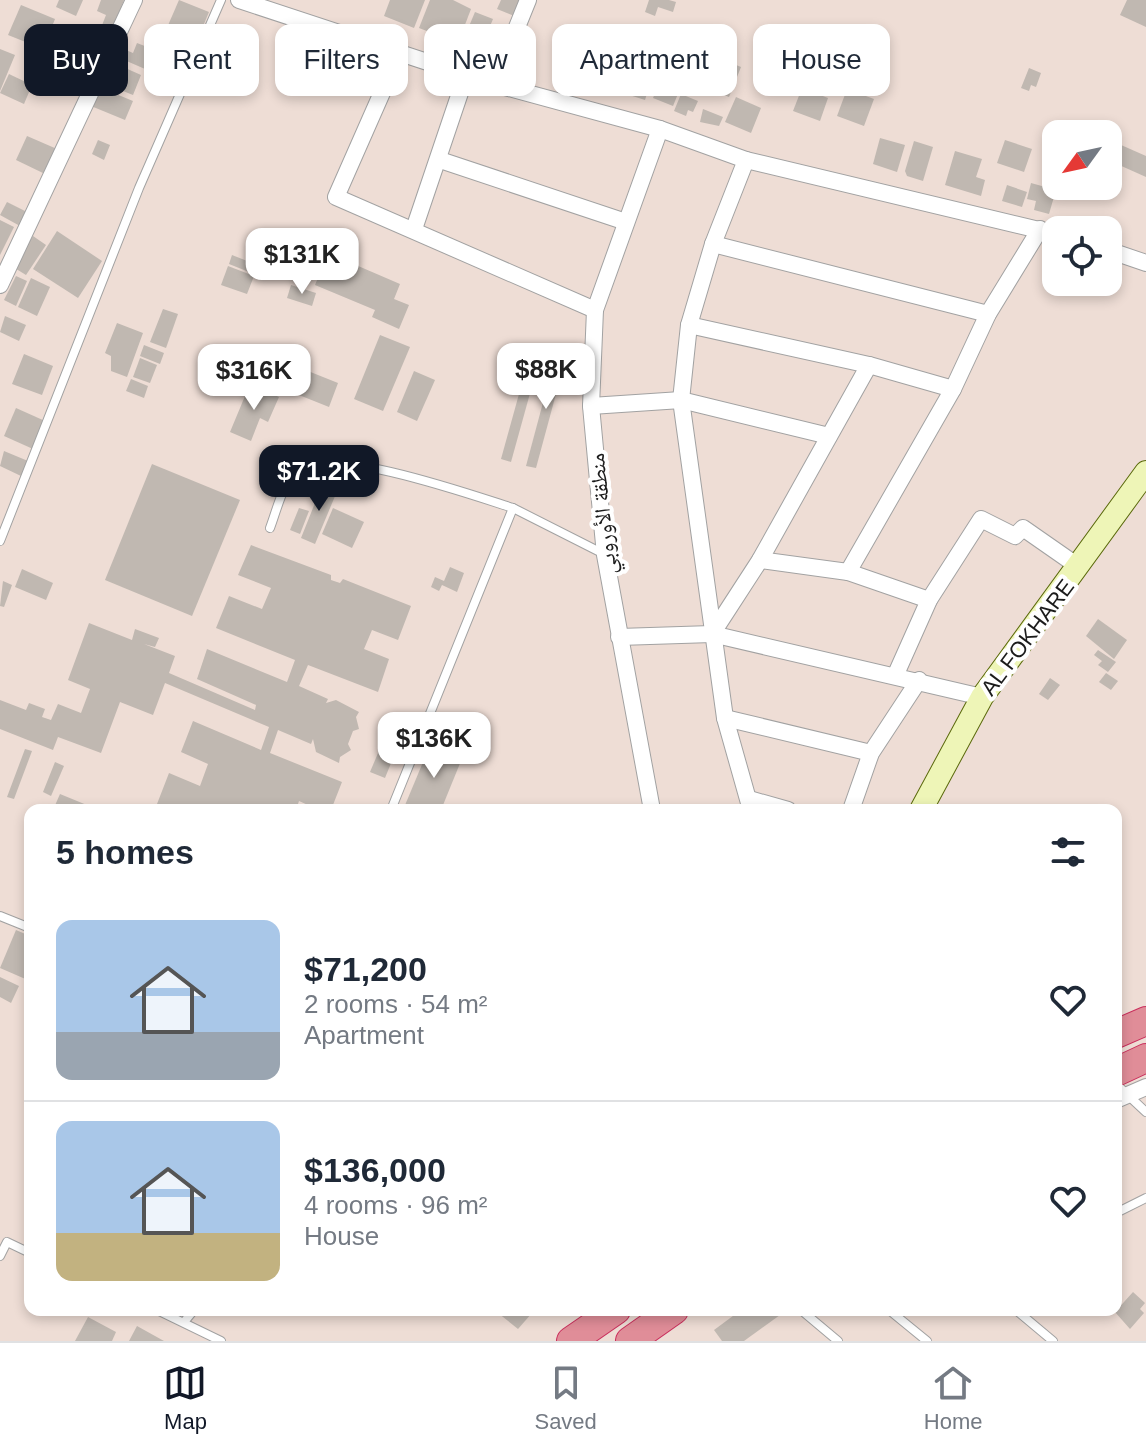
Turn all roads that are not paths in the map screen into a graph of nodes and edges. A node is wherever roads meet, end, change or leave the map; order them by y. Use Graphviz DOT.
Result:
graph roads {
  1 [pos="134,0"];
  2 [pos="221,0"];
  3 [pos="239,0"];
  4 [pos="528,0"];
  5 [pos="266,5"];
  6 [pos="318,24"];
  7 [pos="518,24"];
  8 [pos="536,95"];
  9 [pos="380,96"];
  10 [pos="460,96"];
  11 [pos="660,129"];
  12 [pos="440,160"];
  13 [pos="746,160"];
  14 [pos="626,222"];
  15 [pos="414,229"];
  16 [pos="1042,230"];
  17 [pos="1042,239"];
  18 [pos="713,244"];
  19 [pos="1122,255"];
  20 [pos="1146,263"];
  21 [pos="0,285"];
  22 [pos="595,310"];
  23 [pos="988,314"];
  24 [pos="689,325"];
  25 [pos="869,365"];
  26 [pos="953,389"];
  27 [pos="681,400"];
  28 [pos="591,406"];
  29 [pos="829,436"];
  30 [pos="1146,472"];
  31 [pos="513,508"];
  32 [pos="270,528"];
  33 [pos="0,541"];
  34 [pos="605,555"];
  35 [pos="760,560"];
  36 [pos="1079,567"];
  37 [pos="848,572"];
  38 [pos="929,600"];
  39 [pos="712,634"];
  40 [pos="619,637"];
  41 [pos="896,674"];
  42 [pos="919,680"];
  43 [pos="982,697"];
  44 [pos="725,718"];
  45 [pos="871,753"];
  46 [pos="393,804"];
  47 [pos="651,804"];
  48 [pos="750,804"];
  49 [pos="853,804"];
  50 [pos="924,804"];
  51 [pos="0,916"];
  52 [pos="24,926"];
  53 [pos="1146,1021"];
  54 [pos="1122,1031"];
  55 [pos="1146,1058"];
  56 [pos="1122,1084"];
  57 [pos="1122,1087"];
  58 [pos="1146,1087"];
  59 [pos="1122,1090"];
  60 [pos="1146,1112"];
  61 [pos="1146,1198"];
  62 [pos="1122,1210"];
  63 [pos="24,1250"];
  64 [pos="0,1256"];
  65 [pos="170,1316"];
  66 [pos="189,1316"];
  67 [pos="607,1316"];
  68 [pos="665,1316"];
  69 [pos="808,1316"];
  70 [pos="896,1316"];
  71 [pos="1023,1316"];
  72 [pos="184,1322"];
  73 [pos="221,1341"];
  74 [pos="571,1341"];
  75 [pos="630,1341"];
  76 [pos="838,1341"];
  77 [pos="927,1341"];
  78 [pos="1053,1341"];
  1 -- 21 [label="street"];
  2 -- 33 [label="lane"];
  3 -- 5 [label="street"];
  4 -- 7 [label="street"];
  5 -- 6 [label="street"];
  8 -- 11 [label="street"];
  9 -- 15 [label="street"];
  10 -- 12 [label="street"];
  11 -- 13 [label="street"];
  11 -- 14 [label="street, منطقة الأوروبي"];
  12 -- 14 [label="street"];
  12 -- 15 [label="street"];
  13 -- 16 [label="street"];
  13 -- 18 [label="street"];
  14 -- 22 [label="street, منطقة الأوروبي"];
  15 -- 22 [label="street"];
  17 -- 23 [label="street"];
  18 -- 23 [label="street"];
  18 -- 24 [label="street"];
  19 -- 20 [label="street"];
  22 -- 28 [label="street, منطقة الأوروبي"];
  23 -- 26 [label="street"];
  24 -- 25 [label="street"];
  24 -- 27 [label="street"];
  25 -- 26 [label="street"];
  25 -- 29 [label="street"];
  26 -- 37 [label="street"];
  27 -- 28 [label="street"];
  27 -- 29 [label="street"];
  27 -- 39 [label="street"];
  28 -- 34 [label="street, منطقة الأوروبي"];
  29 -- 35 [label="street"];
  30 -- 36 [label="street, AL FOKHARE"];
  31 -- 32 [label="lane"];
  31 -- 34 [label="lane"];
  31 -- 46 [label="lane"];
  34 -- 40 [label="street, منطقة الأوروبي"];
  35 -- 37 [label="street"];
  35 -- 39 [label="street"];
  36 -- 38 [label="street"];
  36 -- 43 [label="street, AL FOKHARE"];
  37 -- 38 [label="street"];
  38 -- 41 [label="street"];
  39 -- 40 [label="street"];
  39 -- 41 [label="street"];
  39 -- 44 [label="street"];
  40 -- 47 [label="street, منطقة الأوروبي"];
  41 -- 42 [label="street"];
  42 -- 43 [label="street"];
  42 -- 45 [label="street"];
  43 -- 50 [label="street, AL FOKHARE"];
  44 -- 45 [label="street"];
  44 -- 48 [label="street"];
  45 -- 49 [label="street"];
  51 -- 52 [label="lane"];
  53 -- 54 [label="highway"];
  55 -- 56 [label="highway"];
  57 -- 58 [label="street"];
  59 -- 60 [label="lane"];
  61 -- 62 [label="lane"];
  63 -- 64 [label="lane"];
  65 -- 72 [label="lane"];
  66 -- 72 [label="lane"];
  67 -- 74 [label="highway"];
  68 -- 75 [label="highway"];
  69 -- 76 [label="lane"];
  70 -- 77 [label="lane"];
  71 -- 78 [label="lane"];
  72 -- 73 [label="lane"];
}
